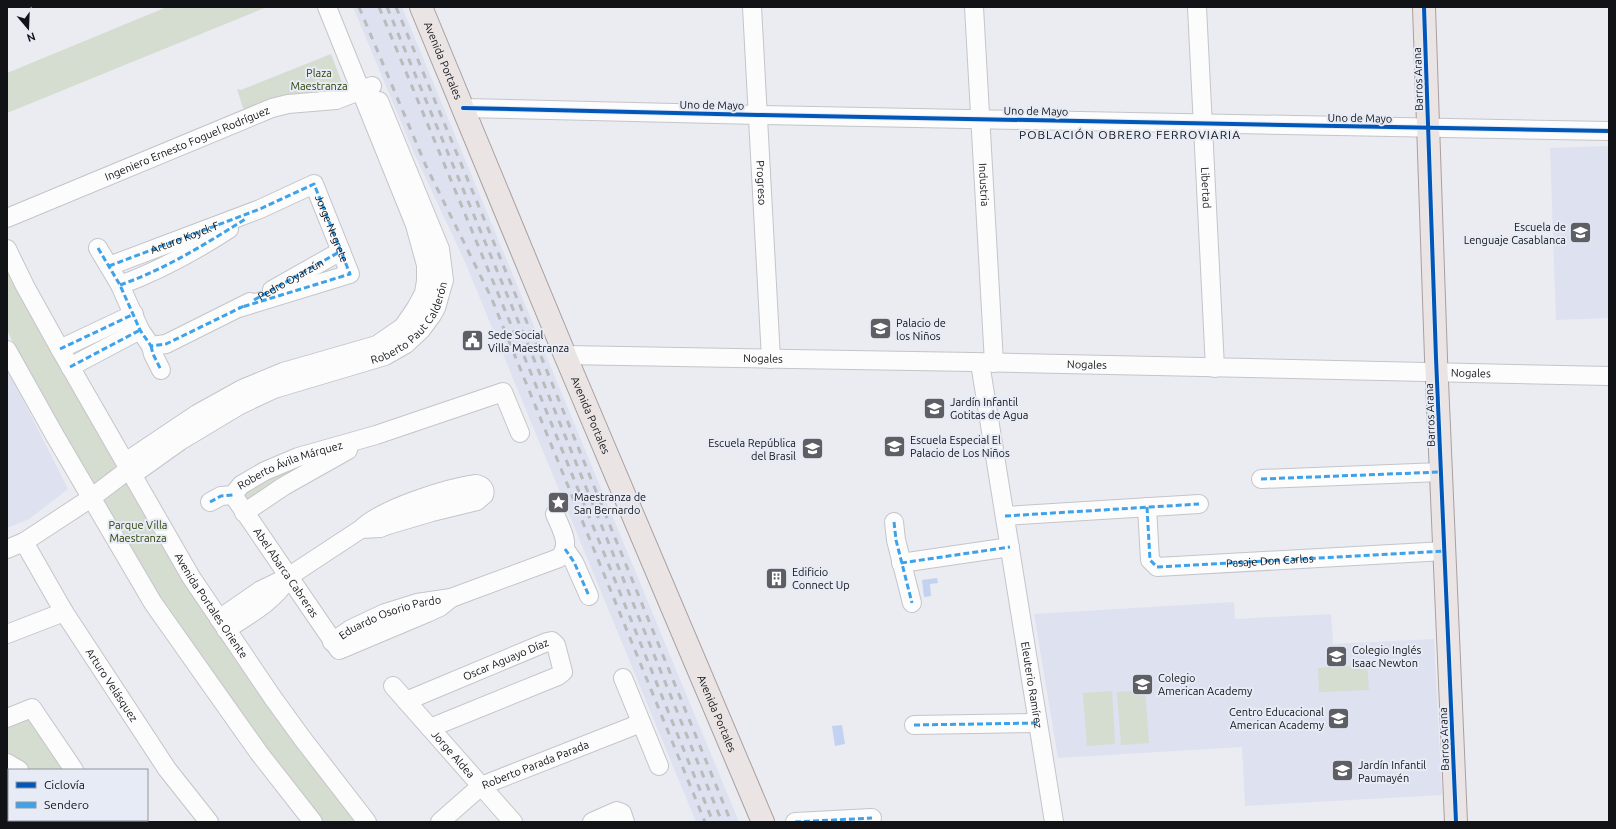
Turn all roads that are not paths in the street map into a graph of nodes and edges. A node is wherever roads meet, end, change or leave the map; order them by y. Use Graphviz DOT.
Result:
graph roads {
  1 [pos="327,7"];
  2 [pos="340,7"];
  3 [pos="421,7"];
  4 [pos="752,7"];
  5 [pos="974,7"];
  6 [pos="1196,7"];
  7 [pos="1424,7"];
  8 [pos="367,88"];
  9 [pos="462,108"];
  10 [pos="758,115"];
  11 [pos="980,119"];
  12 [pos="1202,123"];
  13 [pos="1428,128"];
  14 [pos="1609,131"];
  15 [pos="314,184"];
  16 [pos="260,209"];
  17 [pos="7,218"];
  18 [pos="98,248"];
  19 [pos="7,249"];
  20 [pos="341,251"];
  21 [pos="109,266"];
  22 [pos="350,274"];
  23 [pos="120,285"];
  24 [pos="239,308"];
  25 [pos="137,322"];
  26 [pos="159,345"];
  27 [pos="60,349"];
  28 [pos="7,350"];
  29 [pos="565,356"];
  30 [pos="771,359"];
  31 [pos="987,363"];
  32 [pos="70,367"];
  33 [pos="1215,368"];
  34 [pos="161,370"];
  35 [pos="1437,373"];
  36 [pos="1609,376"];
  37 [pos="520,433"];
  38 [pos="376,435"];
  39 [pos="128,470"];
  40 [pos="1441,472"];
  41 [pos="1261,479"];
  42 [pos="233,495"];
  43 [pos="91,498"];
  44 [pos="210,502"];
  45 [pos="1199,504"];
  46 [pos="1147,507"];
  47 [pos="244,513"];
  48 [pos="554,514"];
  49 [pos="1005,516"];
  50 [pos="894,522"];
  51 [pos="361,529"];
  52 [pos="24,542"];
  53 [pos="1010,547"];
  54 [pos="7,548"];
  55 [pos="565,549"];
  56 [pos="1445,551"];
  57 [pos="901,563"];
  58 [pos="288,577"];
  59 [pos="589,596"];
  60 [pos="912,603"];
  61 [pos="64,612"];
  62 [pos="223,624"];
  63 [pos="7,634"];
  64 [pos="335,646"];
  65 [pos="623,678"];
  66 [pos="393,686"];
  67 [pos="406,701"];
  68 [pos="7,718"];
  69 [pos="641,722"];
  70 [pos="1038,723"];
  71 [pos="914,725"];
  72 [pos="430,728"];
  73 [pos="7,763"];
  74 [pos="659,766"];
  75 [pos="17,769"];
  76 [pos="73,769"];
  77 [pos="482,786"];
  78 [pos="872,818"];
  79 [pos="208,822"];
  80 [pos="313,822"];
  81 [pos="367,822"];
  82 [pos="440,822"];
  83 [pos="513,822"];
  84 [pos="592,822"];
  85 [pos="626,822"];
  86 [pos="763,822"];
  87 [pos="795,822"];
  88 [pos="1054,822"];
  89 [pos="1456,822"];
  1 -- 8 [label="street, Roberto Paut Calderón"];
  2 -- 8 [label="street, Roberto Paut Calderón"];
  3 -- 9 [label="main road, Avenida Portales"];
  4 -- 10 [label="street, Progreso"];
  5 -- 11 [label="street, Industria"];
  6 -- 12 [label="street, Libertad"];
  7 -- 13 [label="main road, Barros Arana"];
  8 -- 17 [label="street, Ingeniero Ernesto Foguel Rodríguez"];
  8 -- 39 [label="street, Roberto Paut Calderón"];
  9 -- 10 [label="street, Uno de Mayo"];
  9 -- 29 [label="main road, Avenida Portales"];
  10 -- 11 [label="street, Uno de Mayo"];
  10 -- 30 [label="street, Progreso"];
  11 -- 12 [label="street, Uno de Mayo"];
  11 -- 31 [label="street, Industria"];
  12 -- 13 [label="street, Uno de Mayo"];
  12 -- 33 [label="street, Libertad"];
  13 -- 14 [label="street, Uno de Mayo"];
  13 -- 35 [label="main road, Barros Arana"];
  15 -- 16 [label="street, Arturo Koyck F"];
  15 -- 20 [label="street, Jorge Negrete"];
  16 -- 21 [label="street, Arturo Koyck F"];
  16 -- 23 [label="street, Arturo Koyck F"];
  18 -- 21 [label="street"];
  19 -- 27 [label="street, Avenida Portales Oriente"];
  20 -- 22 [label="street, Jorge Negrete"];
  20 -- 24 [label="street, Pedro Oyarzún"];
  21 -- 23 [label="street"];
  22 -- 24 [label="street, Pedro Oyarzún"];
  23 -- 25 [label="street"];
  24 -- 26 [label="street, Pedro Oyarzún"];
  25 -- 26 [label="street"];
  25 -- 27 [label="street"];
  25 -- 32 [label="street"];
  26 -- 34 [label="street"];
  27 -- 32 [label="street, Avenida Portales Oriente"];
  28 -- 43 [label="street"];
  29 -- 30 [label="street, Nogales"];
  29 -- 86 [label="main road, Avenida Portales"];
  30 -- 31 [label="street, Nogales"];
  31 -- 33 [label="street, Nogales"];
  31 -- 49 [label="street, Eleuterio Ramírez"];
  32 -- 39 [label="street, Avenida Portales Oriente"];
  33 -- 35 [label="street, Nogales"];
  35 -- 36 [label="street, Nogales"];
  35 -- 40 [label="main road, Barros Arana"];
  37 -- 38 [label="street, Roberto Ávila Márquez"];
  38 -- 42 [label="street, Roberto Ávila Márquez"];
  38 -- 47 [label="street, Roberto Ávila Márquez"];
  39 -- 43 [label="street, Roberto Paut Calderón"];
  39 -- 62 [label="street, Avenida Portales Oriente"];
  40 -- 41 [label="street"];
  40 -- 56 [label="main road, Barros Arana"];
  42 -- 44 [label="street, Roberto Ávila Márquez"];
  42 -- 47 [label="street, Abel Abarca Cabreras"];
  43 -- 52 [label="street, Roberto Paut Calderón"];
  43 -- 80 [label="street"];
  45 -- 46 [label="street"];
  46 -- 49 [label="street"];
  46 -- 56 [label="street, Pasaje Don Carlos"];
  47 -- 58 [label="street, Abel Abarca Cabreras"];
  48 -- 55 [label="street"];
  49 -- 53 [label="street, Eleuterio Ramírez"];
  50 -- 57 [label="street"];
  51 -- 51 [label="street"];
  51 -- 58 [label="street"];
  52 -- 54 [label="street, Roberto Paut Calderón"];
  52 -- 61 [label="street, Arturo Velásquez"];
  53 -- 57 [label="street"];
  53 -- 70 [label="street, Eleuterio Ramírez"];
  55 -- 59 [label="street"];
  55 -- 64 [label="street, Eduardo Osorio Pardo"];
  56 -- 89 [label="main road, Barros Arana"];
  57 -- 60 [label="street"];
  58 -- 62 [label="street"];
  58 -- 64 [label="street, Abel Abarca Cabreras"];
  61 -- 63 [label="street"];
  61 -- 79 [label="street, Arturo Velásquez"];
  62 -- 81 [label="street, Avenida Portales Oriente"];
  65 -- 69 [label="street"];
  66 -- 67 [label="street, Jorge Aldea"];
  67 -- 72 [label="street, Jorge Aldea"];
  67 -- 72 [label="street, Oscar Aguayo Díaz"];
  68 -- 76 [label="street"];
  69 -- 74 [label="street"];
  69 -- 77 [label="street, Roberto Parada Parada"];
  70 -- 71 [label="street"];
  70 -- 88 [label="street, Eleuterio Ramírez"];
  72 -- 77 [label="street, Jorge Aldea"];
  73 -- 75 [label="street"];
  77 -- 82 [label="street, Roberto Parada Parada"];
  77 -- 83 [label="street, Jorge Aldea"];
  78 -- 87 [label="street"];
  84 -- 85 [label="street"];
}
